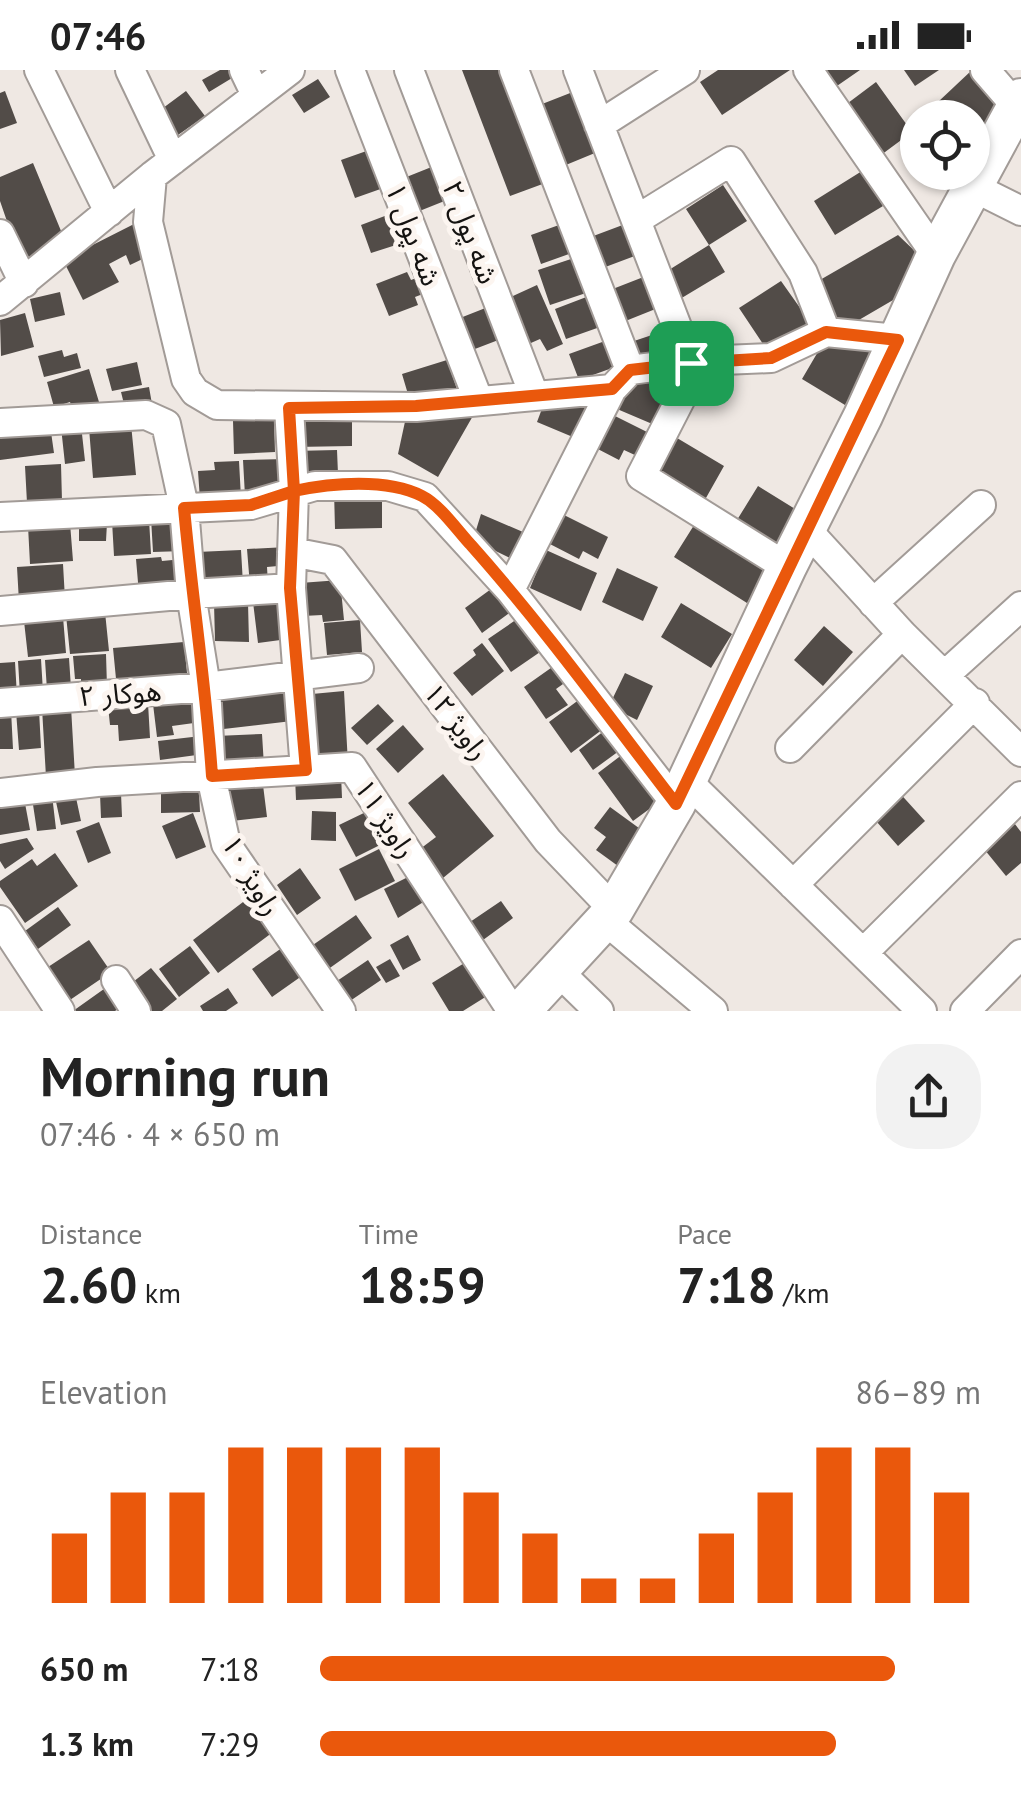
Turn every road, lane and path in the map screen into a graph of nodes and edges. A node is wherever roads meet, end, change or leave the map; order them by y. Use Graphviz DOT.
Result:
graph roads {
  1 [pos="39,70"];
  2 [pos="130,70"];
  3 [pos="290,70"];
  4 [pos="350,70"];
  5 [pos="408,70"];
  6 [pos="514,70"];
  7 [pos="578,70"];
  8 [pos="685,70"];
  9 [pos="808,70"];
  10 [pos="986,70"];
  11 [pos="250,83"];
  12 [pos="1020,104"];
  13 [pos="599,125"];
  14 [pos="990,158"];
  15 [pos="162,168"];
  16 [pos="972,190"];
  17 [pos="980,190"];
  18 [pos="1021,211"];
  19 [pos="108,212"];
  20 [pos="636,220"];
  21 [pos="0,234"];
  22 [pos="936,255"];
  23 [pos="24,283"];
  24 [pos="0,301"];
  25 [pos="826,332"];
  26 [pos="898,340"];
  27 [pos="695,362"];
  28 [pos="621,380"];
  29 [pos="534,395"];
  30 [pos="478,399"];
  31 [pos="289,408"];
  32 [pos="0,423"];
  33 [pos="294,491"];
  34 [pos="981,504"];
  35 [pos="184,508"];
  36 [pos="0,517"];
  37 [pos="806,529"];
  38 [pos="292,552"];
  39 [pos="787,567"];
  40 [pos="290,588"];
  41 [pos="510,590"];
  42 [pos="191,594"];
  43 [pos="873,602"];
  44 [pos="1021,606"];
  45 [pos="0,612"];
  46 [pos="902,634"];
  47 [pos="360,668"];
  48 [pos="946,675"];
  49 [pos="298,676"];
  50 [pos="206,687"];
  51 [pos="975,703"];
  52 [pos="0,704"];
  53 [pos="1019,747"];
  54 [pos="790,748"];
  55 [pos="306,770"];
  56 [pos="212,776"];
  57 [pos="682,792"];
  58 [pos="0,793"];
  59 [pos="1021,796"];
  60 [pos="793,885"];
  61 [pos="610,915"];
  62 [pos="4,933"];
  63 [pos="863,953"];
  64 [pos="1021,954"];
  65 [pos="560,972"];
  66 [pos="116,980"];
  67 [pos="60,1011"];
  68 [pos="136,1011"];
  69 [pos="341,1011"];
  70 [pos="512,1011"];
  71 [pos="521,1011"];
  72 [pos="599,1011"];
  73 [pos="713,1011"];
  74 [pos="922,1011"];
  75 [pos="965,1011"];
  1 -- 19 [label="street"];
  2 -- 15 [label="street"];
  3 -- 11 [label="street"];
  4 -- 30 [label="street, شه پول ۱"];
  5 -- 29 [label="street, شه پول ۲"];
  6 -- 28 [label="street"];
  7 -- 13 [label="street"];
  8 -- 13 [label="street"];
  9 -- 22 [label="street"];
  10 -- 12 [label="street"];
  11 -- 15 [label="street"];
  12 -- 14 [label="street"];
  13 -- 20 [label="street"];
  15 -- 19 [label="street"];
  15 -- 31 [label="street"];
  16 -- 22 [label="street"];
  17 -- 18 [label="street"];
  19 -- 23 [label="street"];
  20 -- 25 [label="street"];
  20 -- 27 [label="street"];
  21 -- 23 [label="street"];
  22 -- 26 [label="street"];
  23 -- 24 [label="street"];
  25 -- 26 [label="street"];
  25 -- 27 [label="street"];
  26 -- 37 [label="street"];
  27 -- 28 [label="street"];
  27 -- 39 [label="street"];
  28 -- 29 [label="street"];
  28 -- 41 [label="street"];
  29 -- 30 [label="street"];
  30 -- 31 [label="street"];
  31 -- 33 [label="street"];
  32 -- 35 [label="street, راویژ ۱۰"];
  33 -- 35 [label="street"];
  33 -- 38 [label="street"];
  33 -- 41 [label="street"];
  34 -- 43 [label="street"];
  35 -- 36 [label="street"];
  35 -- 42 [label="street, راویژ ۱۰"];
  37 -- 39 [label="street"];
  37 -- 43 [label="street"];
  38 -- 40 [label="street"];
  38 -- 61 [label="street, راویژ ۱۲"];
  39 -- 57 [label="street"];
  40 -- 42 [label="street"];
  40 -- 49 [label="street"];
  41 -- 57 [label="street"];
  42 -- 45 [label="street"];
  42 -- 50 [label="street, راویژ ۱۰"];
  43 -- 46 [label="street"];
  44 -- 48 [label="street"];
  46 -- 48 [label="street"];
  46 -- 54 [label="street"];
  47 -- 49 [label="street, هوکار ۲"];
  48 -- 51 [label="street"];
  49 -- 50 [label="street, هوکار ۲"];
  49 -- 55 [label="street"];
  50 -- 52 [label="street, هوکار ۲"];
  50 -- 56 [label="street, راویژ ۱۰"];
  51 -- 53 [label="street"];
  51 -- 60 [label="street"];
  55 -- 56 [label="street"];
  55 -- 70 [label="street, راویژ ۱۱"];
  56 -- 58 [label="street"];
  56 -- 69 [label="street, راویژ ۱۰"];
  57 -- 60 [label="street"];
  57 -- 61 [label="street"];
  59 -- 63 [label="street"];
  60 -- 63 [label="street"];
  61 -- 65 [label="street"];
  61 -- 73 [label="street, راویژ ۱۲"];
  62 -- 67 [label="street"];
  63 -- 74 [label="street"];
  64 -- 75 [label="street"];
  65 -- 71 [label="street"];
  65 -- 72 [label="street"];
  66 -- 68 [label="street"];
}
